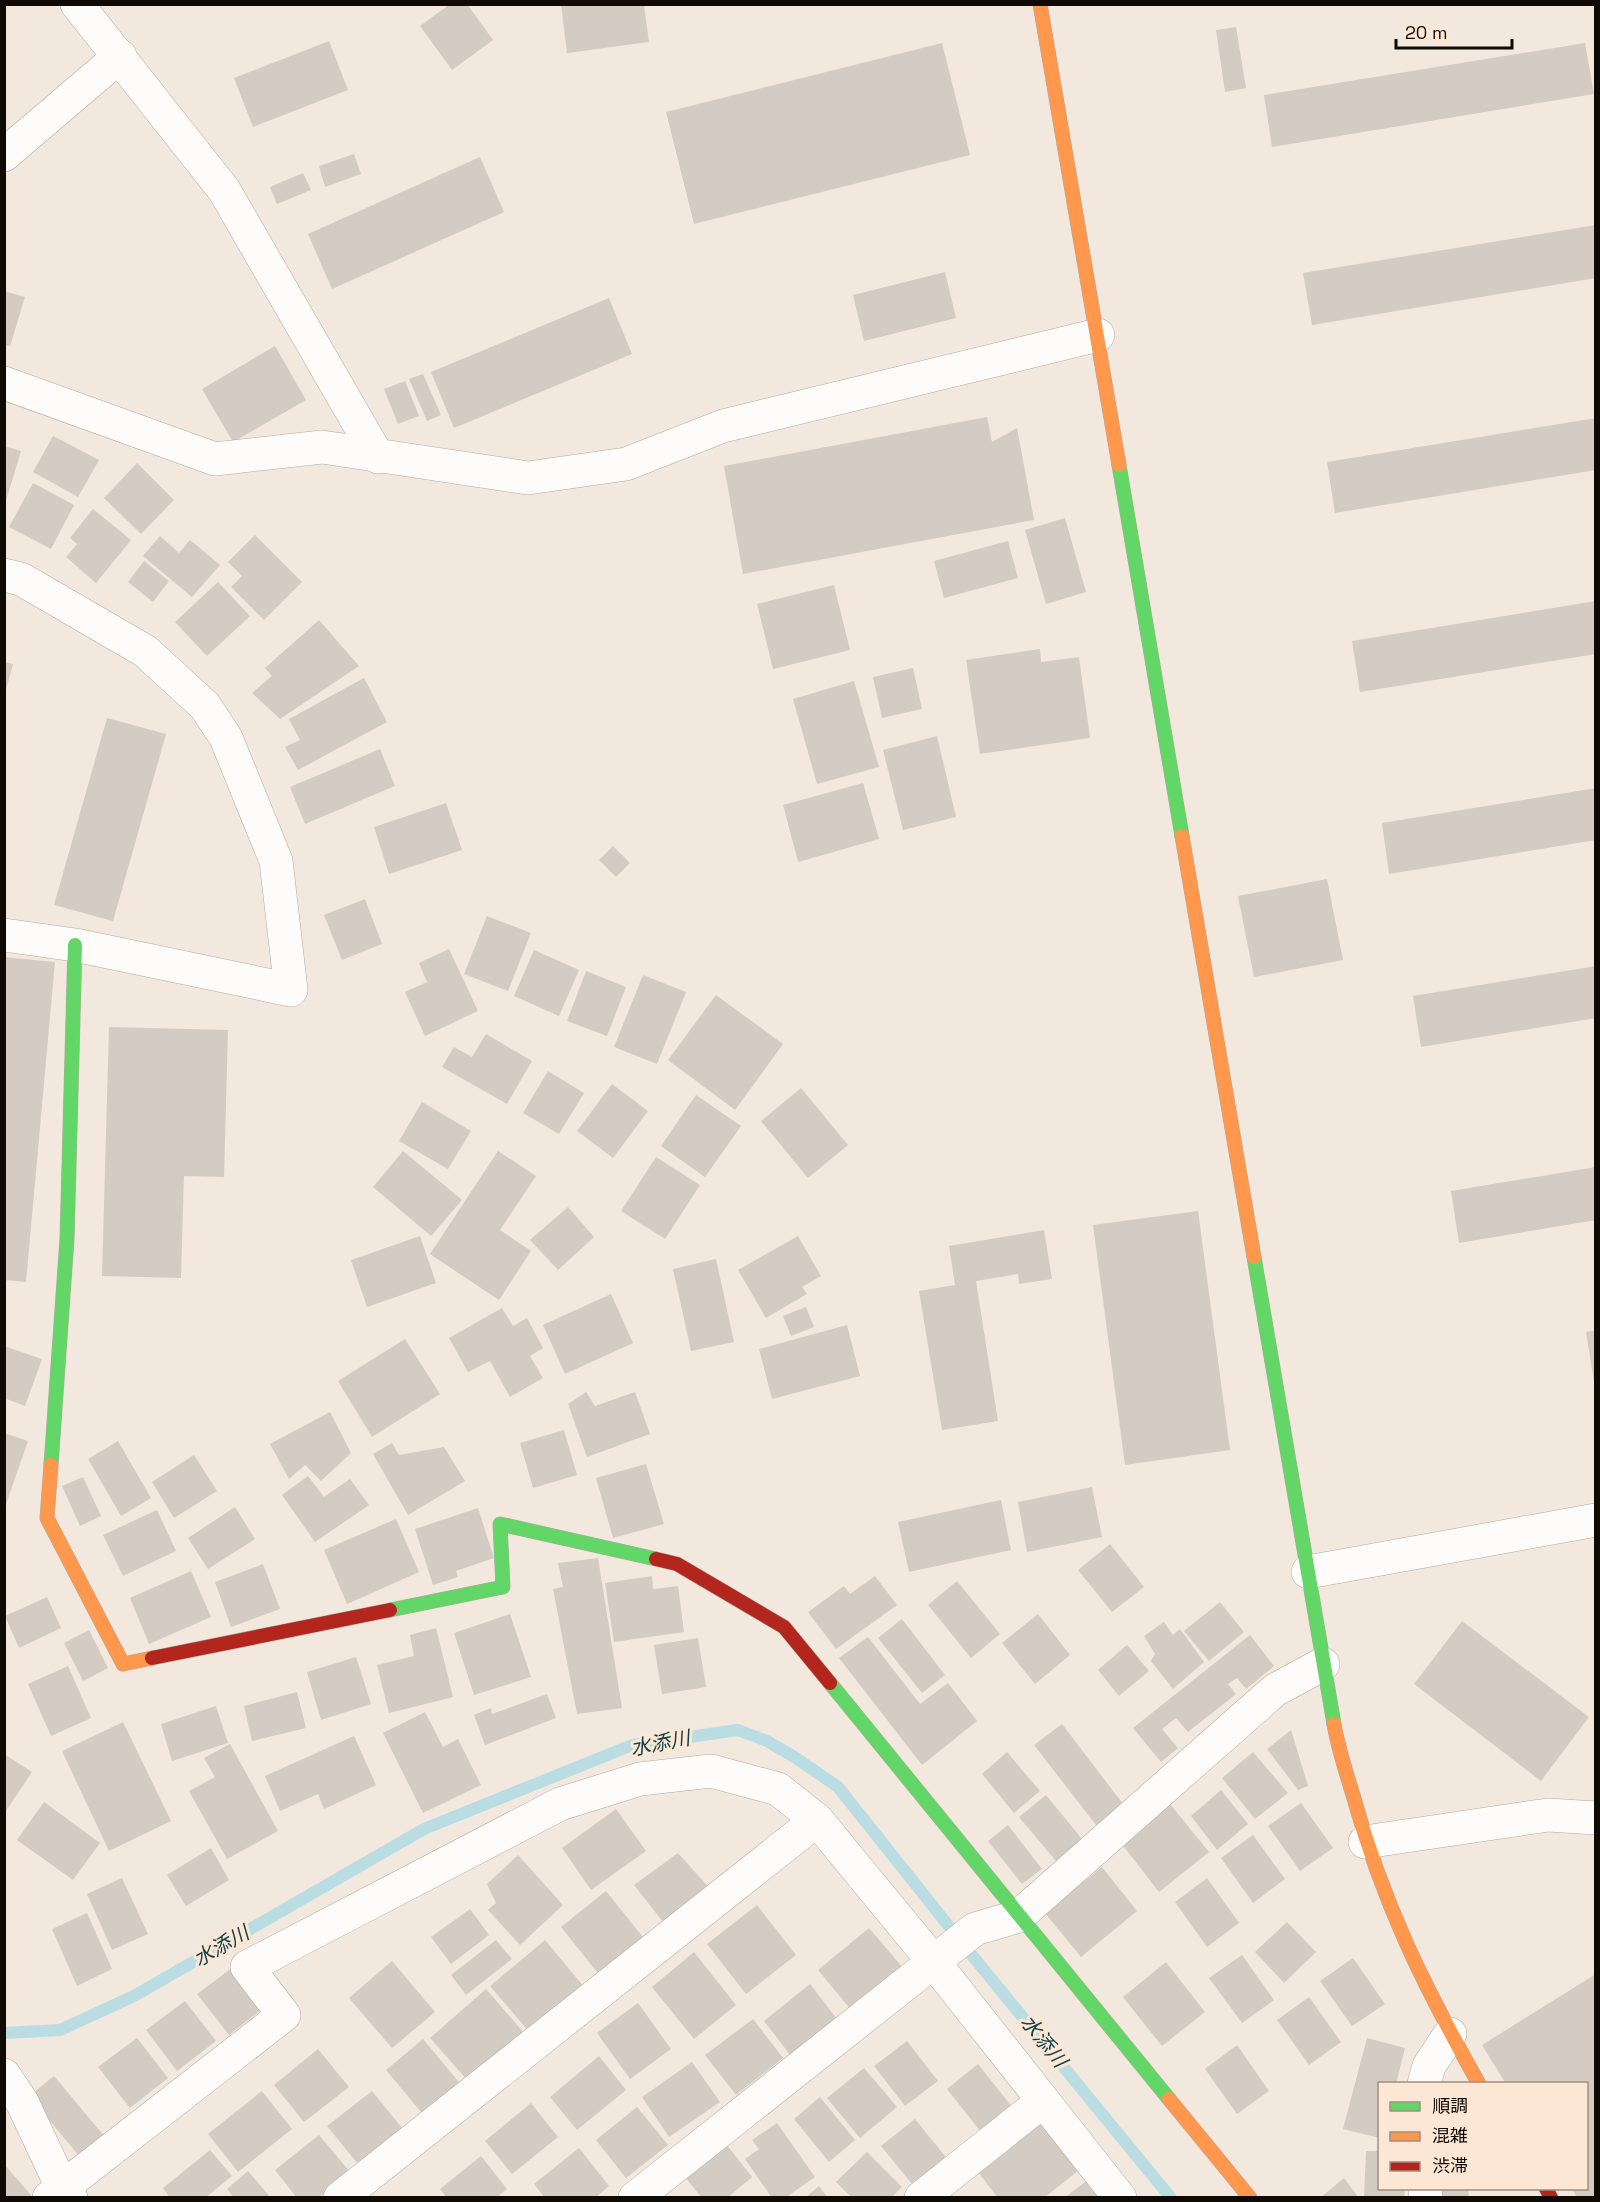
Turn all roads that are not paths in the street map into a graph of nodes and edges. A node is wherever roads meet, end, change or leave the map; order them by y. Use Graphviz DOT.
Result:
graph roads {
  1 [pos="77,4"];
  2 [pos="1042,5"];
  3 [pos="120,56"];
  4 [pos="4,155"];
  5 [pos="1098,335"];
  6 [pos="4,383"];
  7 [pos="378,457"];
  8 [pos="4,575"];
  9 [pos="4,935"];
  10 [pos="75,945"];
  11 [pos="1596,1520"];
  12 [pos="1308,1572"];
  13 [pos="1323,1664"];
  14 [pos="1596,1818"];
  15 [pos="817,1820"];
  16 [pos="1365,1842"];
  17 [pos="1019,1916"];
  18 [pos="941,1955"];
  19 [pos="1450,2034"];
  20 [pos="4,2075"];
  21 [pos="1425,2082"];
  22 [pos="1478,2082"];
  23 [pos="1043,2101"];
  24 [pos="13,2102"];
  25 [pos="61,2194"];
  26 [pos="340,2198"];
  27 [pos="634,2198"];
  28 [pos="921,2198"];
  29 [pos="1120,2198"];
  30 [pos="1250,2198"];
  1 -- 3 [label="street"];
  2 -- 5 [label="street"];
  3 -- 4 [label="street"];
  3 -- 7 [label="street"];
  5 -- 7 [label="street"];
  5 -- 12 [label="street"];
  6 -- 7 [label="street"];
  8 -- 10 [label="street"];
  9 -- 10 [label="street"];
  10 -- 17 [label="street"];
  11 -- 12 [label="street"];
  12 -- 13 [label="street"];
  13 -- 16 [label="street"];
  13 -- 17 [label="street"];
  14 -- 16 [label="street"];
  15 -- 18 [label="street"];
  15 -- 25 [label="street"];
  15 -- 26 [label="street"];
  16 -- 19 [label="street"];
  17 -- 18 [label="street"];
  17 -- 30 [label="street"];
  18 -- 23 [label="street"];
  18 -- 27 [label="street"];
  19 -- 21 [label="street"];
  19 -- 22 [label="street"];
  20 -- 24 [label="street"];
  23 -- 28 [label="street"];
  23 -- 29 [label="street"];
  24 -- 25 [label="street"];
}
